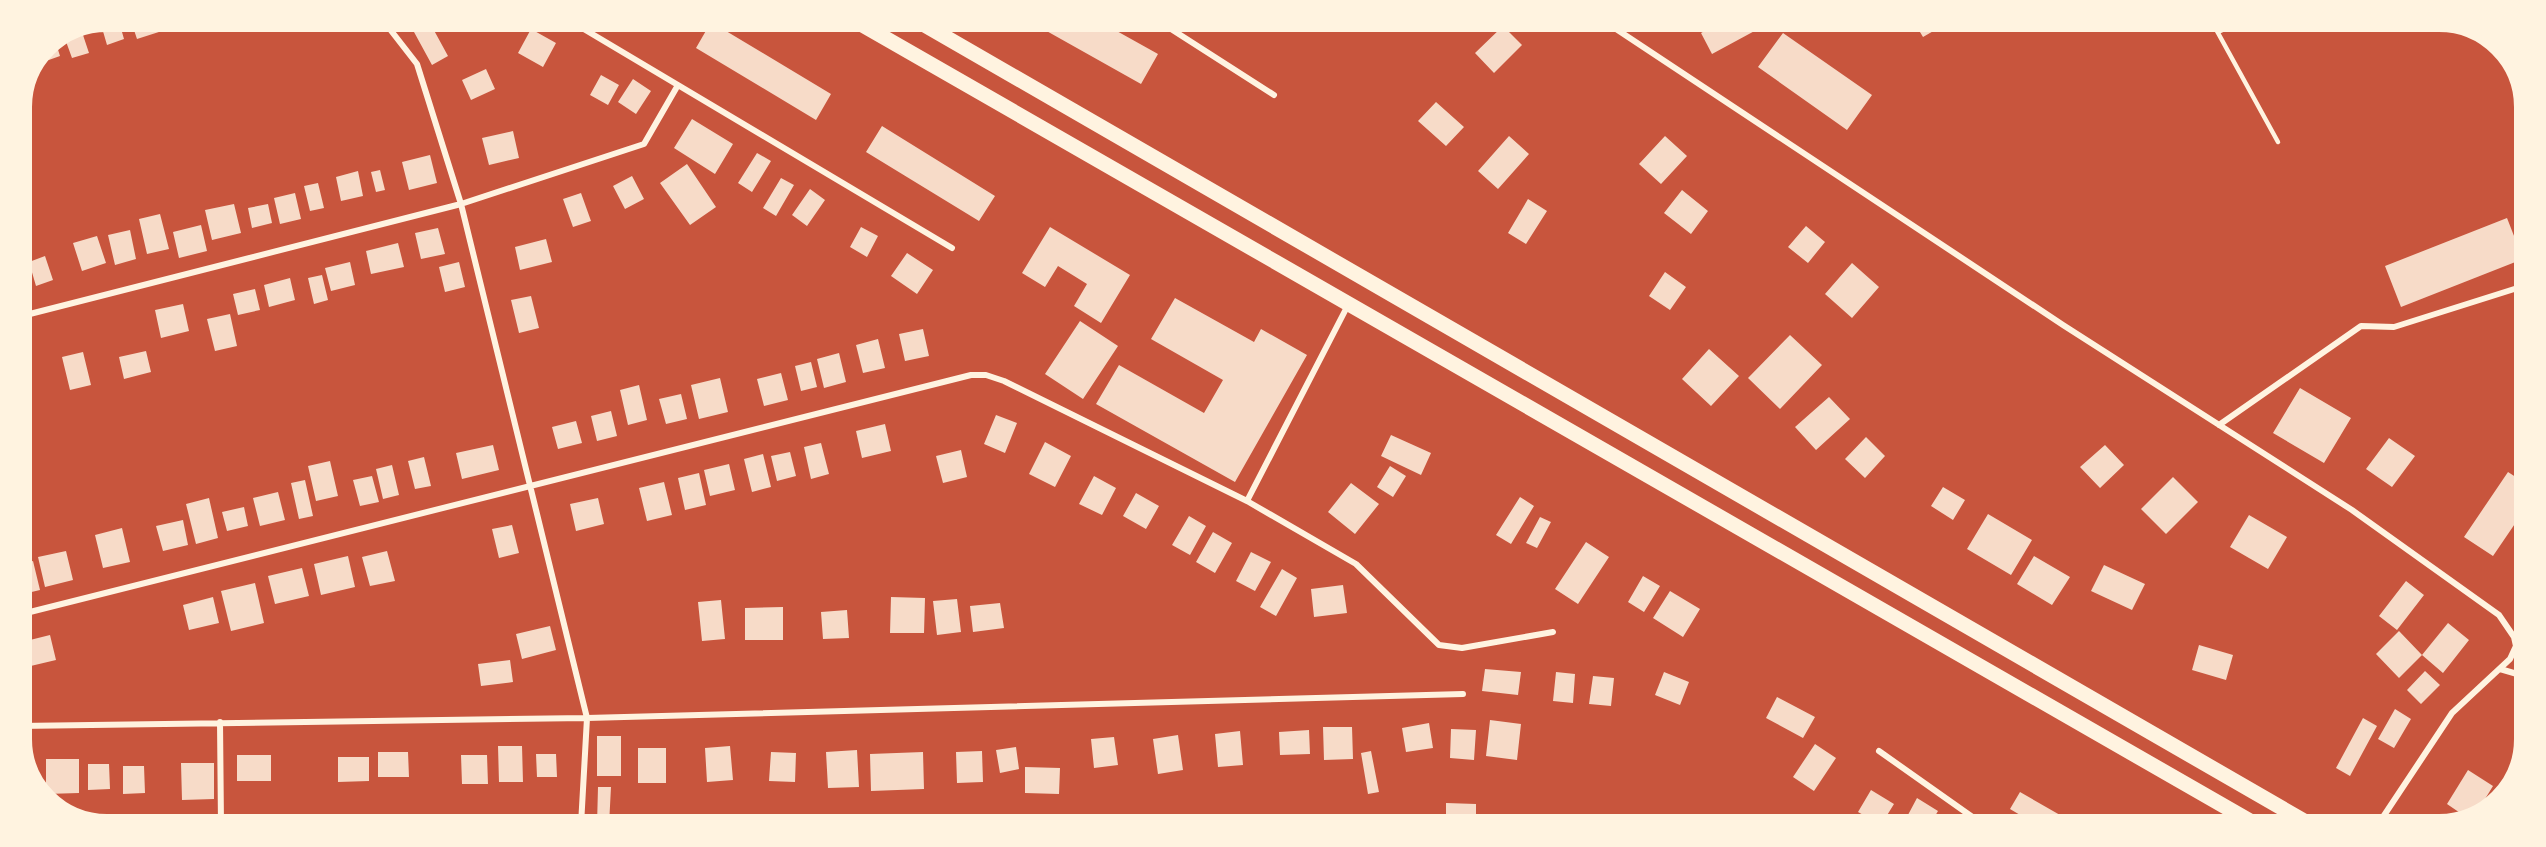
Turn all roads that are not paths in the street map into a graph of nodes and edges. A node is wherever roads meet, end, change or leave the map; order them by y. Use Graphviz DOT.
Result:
graph roads {
  1 [pos="389,28"];
  2 [pos="582,28"];
  3 [pos="866,28"];
  4 [pos="930,28"];
  5 [pos="1169,28"];
  6 [pos="1615,28"];
  7 [pos="2216,28"];
  8 [pos="2227,28"];
  9 [pos="2218,32"];
  10 [pos="678,85"];
  11 [pos="1274,95"];
  12 [pos="2278,142"];
  13 [pos="461,204"];
  14 [pos="952,248"];
  15 [pos="2517,288"];
  16 [pos="1348,305"];
  17 [pos="28,314"];
  18 [pos="2219,424"];
  19 [pos="530,487"];
  20 [pos="1247,501"];
  21 [pos="29,612"];
  22 [pos="1554,632"];
  23 [pos="2500,669"];
  24 [pos="2518,674"];
  25 [pos="1463,694"];
  26 [pos="587,718"];
  27 [pos="220,722"];
  28 [pos="29,726"];
  29 [pos="1879,751"];
  30 [pos="221,818"];
  31 [pos="581,818"];
  32 [pos="1974,818"];
  33 [pos="2245,818"];
  34 [pos="2299,818"];
  35 [pos="2381,818"];
  1 -- 13 [label="street"];
  2 -- 10 [label="street"];
  3 -- 16 [label="main road"];
  4 -- 34 [label="main road"];
  5 -- 11 [label="street"];
  6 -- 18 [label="street"];
  7 -- 9 [label="lane"];
  8 -- 9 [label="lane"];
  9 -- 12 [label="lane"];
  10 -- 13 [label="street"];
  10 -- 14 [label="street"];
  13 -- 17 [label="street"];
  13 -- 19 [label="street"];
  15 -- 18 [label="street"];
  16 -- 20 [label="street"];
  16 -- 33 [label="main road"];
  18 -- 23 [label="street"];
  19 -- 20 [label="street"];
  19 -- 21 [label="street"];
  19 -- 26 [label="street"];
  20 -- 22 [label="street"];
  23 -- 24 [label="street"];
  23 -- 35 [label="street"];
  25 -- 26 [label="street"];
  26 -- 27 [label="street"];
  26 -- 31 [label="street"];
  27 -- 28 [label="street"];
  27 -- 30 [label="street"];
  29 -- 32 [label="street"];
}
